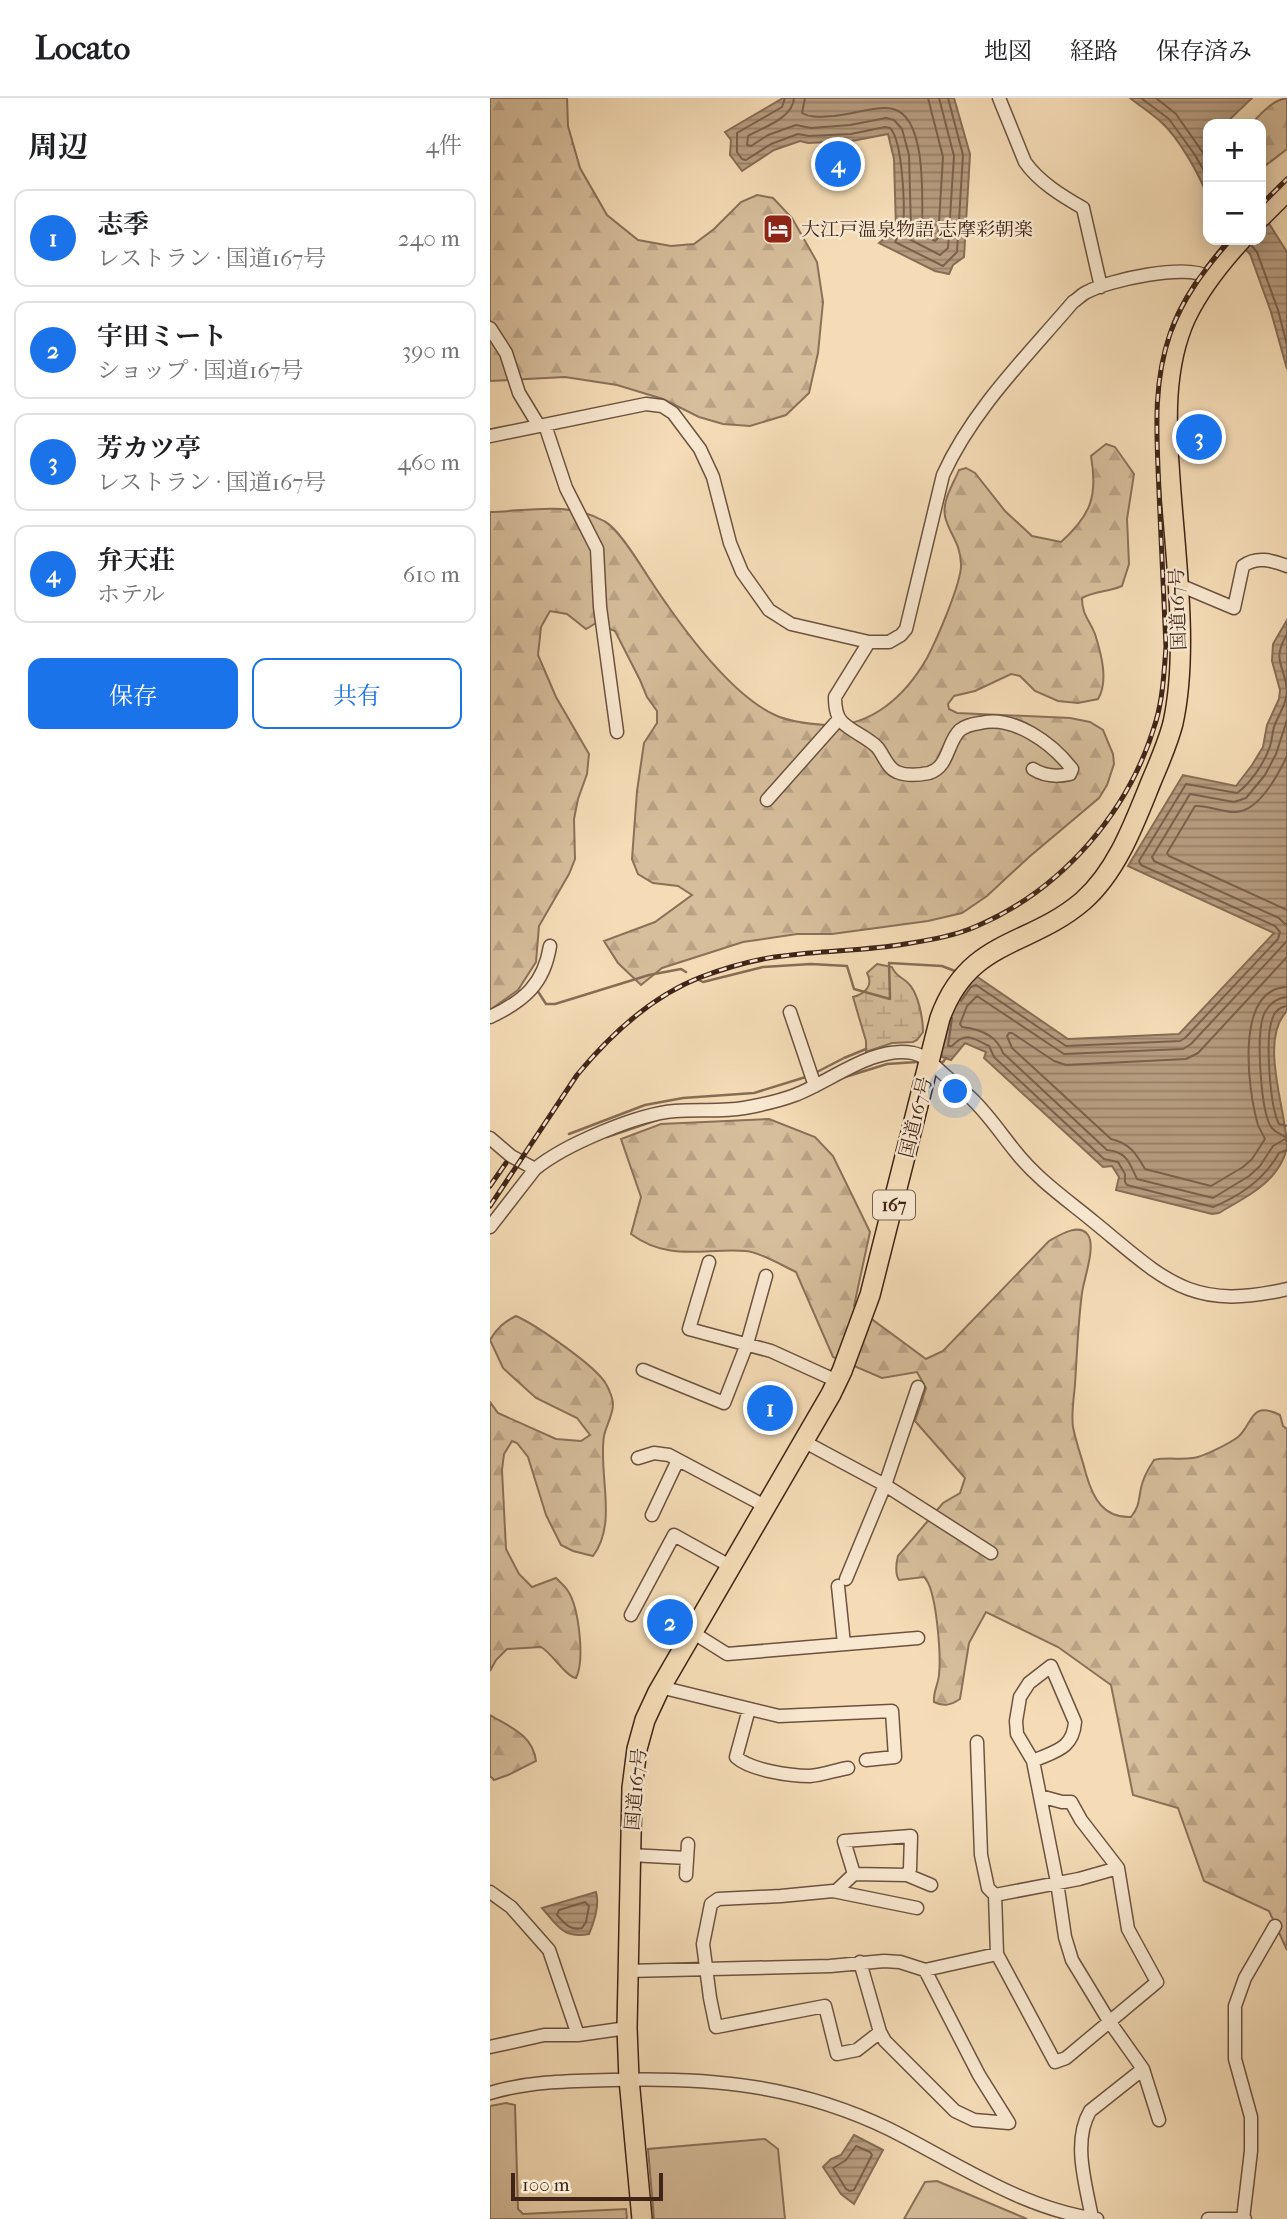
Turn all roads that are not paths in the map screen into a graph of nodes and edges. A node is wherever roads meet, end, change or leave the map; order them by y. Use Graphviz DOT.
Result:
graph roads {
  1 [pos="999,98"];
  2 [pos="1236,245"];
  3 [pos="1208,277"];
  4 [pos="1101,287"];
  5 [pos="490,328"];
  6 [pos="542,425"];
  7 [pos="490,436"];
  8 [pos="1287,566"];
  9 [pos="1177,584"];
  10 [pos="869,642"];
  11 [pos="839,719"];
  12 [pos="617,732"];
  13 [pos="1033,769"];
  14 [pos="768,800"];
  15 [pos="550,946"];
  16 [pos="790,1012"];
  17 [pos="490,1017"];
  18 [pos="929,1061"];
  19 [pos="813,1079"];
  20 [pos="490,1138"];
  21 [pos="535,1169"];
  22 [pos="490,1227"];
  23 [pos="709,1262"];
  24 [pos="766,1276"];
  25 [pos="1287,1289"];
  26 [pos="747,1344"];
  27 [pos="643,1370"];
  28 [pos="837,1381"];
  29 [pos="918,1387"];
  30 [pos="803,1441"];
  31 [pos="638,1458"];
  32 [pos="678,1460"];
  33 [pos="885,1485"];
  34 [pos="765,1506"];
  35 [pos="652,1515"];
  36 [pos="991,1553"];
  37 [pos="730,1566"];
  38 [pos="631,1615"];
  39 [pos="692,1632"];
  40 [pos="918,1638"];
  41 [pos="844,1644"];
  42 [pos="660,1687"];
  43 [pos="749,1709"];
  44 [pos="977,1742"];
  45 [pos="866,1760"];
  46 [pos="1033,1761"];
  47 [pos="848,1768"];
  48 [pos="1040,1797"];
  49 [pos="688,1844"];
  50 [pos="630,1855"];
  51 [pos="687,1858"];
  52 [pos="1118,1868"];
  53 [pos="854,1874"];
  54 [pos="686,1875"];
  55 [pos="907,1875"];
  56 [pos="1057,1882"];
  57 [pos="931,1885"];
  58 [pos="836,1891"];
  59 [pos="490,1892"];
  60 [pos="995,1895"];
  61 [pos="917,1908"];
  62 [pos="1275,1927"];
  63 [pos="997,1954"];
  64 [pos="860,1962"];
  65 [pos="707,1969"];
  66 [pos="925,1970"];
  67 [pos="627,1971"];
  68 [pos="1109,2021"];
  69 [pos="627,2028"];
  70 [pos="880,2032"];
  71 [pos="578,2035"];
  72 [pos="490,2047"];
  73 [pos="1143,2069"];
  74 [pos="629,2079"];
  75 [pos="490,2093"];
  76 [pos="1159,2120"];
  77 [pos="1092,2218"];
  78 [pos="642,2219"];
  79 [pos="1097,2219"];
  80 [pos="1208,2219"];
  81 [pos="1244,2219"];
  1 -- 4 [label="street"];
  2 -- 3 [label="highway, 国道167号 / 167"];
  3 -- 4 [label="street"];
  3 -- 9 [label="highway, 国道167号 / 167"];
  4 -- 10 [label="street"];
  5 -- 6 [label="street"];
  6 -- 7 [label="street"];
  6 -- 10 [label="street"];
  6 -- 12 [label="street"];
  8 -- 9 [label="street"];
  9 -- 18 [label="highway, 国道167号 / 167"];
  10 -- 11 [label="street"];
  11 -- 13 [label="street"];
  11 -- 14 [label="street"];
  15 -- 17 [label="street"];
  16 -- 19 [label="street"];
  18 -- 19 [label="street"];
  18 -- 25 [label="street"];
  18 -- 28 [label="highway, 国道167号 / 167"];
  19 -- 21 [label="street"];
  20 -- 21 [label="street"];
  21 -- 22 [label="street"];
  23 -- 26 [label="street"];
  24 -- 26 [label="street"];
  26 -- 27 [label="street"];
  26 -- 28 [label="street"];
  28 -- 30 [label="highway, 国道167号 / 167"];
  29 -- 33 [label="street"];
  30 -- 33 [label="street"];
  30 -- 34 [label="highway, 国道167号 / 167"];
  31 -- 32 [label="street"];
  32 -- 34 [label="street"];
  32 -- 35 [label="street"];
  33 -- 36 [label="street"];
  33 -- 41 [label="street"];
  34 -- 37 [label="highway, 国道167号 / 167"];
  37 -- 38 [label="street"];
  37 -- 39 [label="highway, 国道167号 / 167"];
  39 -- 41 [label="street"];
  39 -- 42 [label="highway, 国道167号 / 167"];
  40 -- 41 [label="street"];
  42 -- 43 [label="street"];
  42 -- 50 [label="highway, 国道167号 / 167"];
  43 -- 45 [label="street"];
  43 -- 47 [label="street"];
  44 -- 60 [label="street"];
  46 -- 46 [label="street"];
  46 -- 48 [label="street"];
  48 -- 52 [label="street"];
  48 -- 56 [label="street"];
  49 -- 51 [label="street"];
  50 -- 51 [label="street"];
  50 -- 67 [label="highway, 国道167号 / 167"];
  51 -- 54 [label="street"];
  52 -- 56 [label="street"];
  52 -- 68 [label="street"];
  53 -- 55 [label="street"];
  53 -- 55 [label="street"];
  53 -- 58 [label="street"];
  55 -- 57 [label="street"];
  56 -- 60 [label="street"];
  56 -- 68 [label="street"];
  58 -- 61 [label="street"];
  58 -- 65 [label="street"];
  59 -- 71 [label="street"];
  60 -- 63 [label="street"];
  62 -- 81 [label="street"];
  63 -- 66 [label="street"];
  63 -- 68 [label="street"];
  64 -- 65 [label="street"];
  64 -- 66 [label="street"];
  64 -- 70 [label="street"];
  65 -- 67 [label="street"];
  65 -- 70 [label="street"];
  66 -- 70 [label="street"];
  67 -- 69 [label="highway, 国道167号 / 167"];
  68 -- 73 [label="street"];
  69 -- 71 [label="street"];
  69 -- 74 [label="highway, 国道167号 / 167"];
  71 -- 72 [label="street"];
  73 -- 76 [label="street"];
  73 -- 77 [label="street"];
  74 -- 75 [label="street"];
  74 -- 77 [label="street"];
  74 -- 78 [label="highway, 国道167号 / 167"];
  77 -- 79 [label="street"];
  80 -- 81 [label="street"];
}
